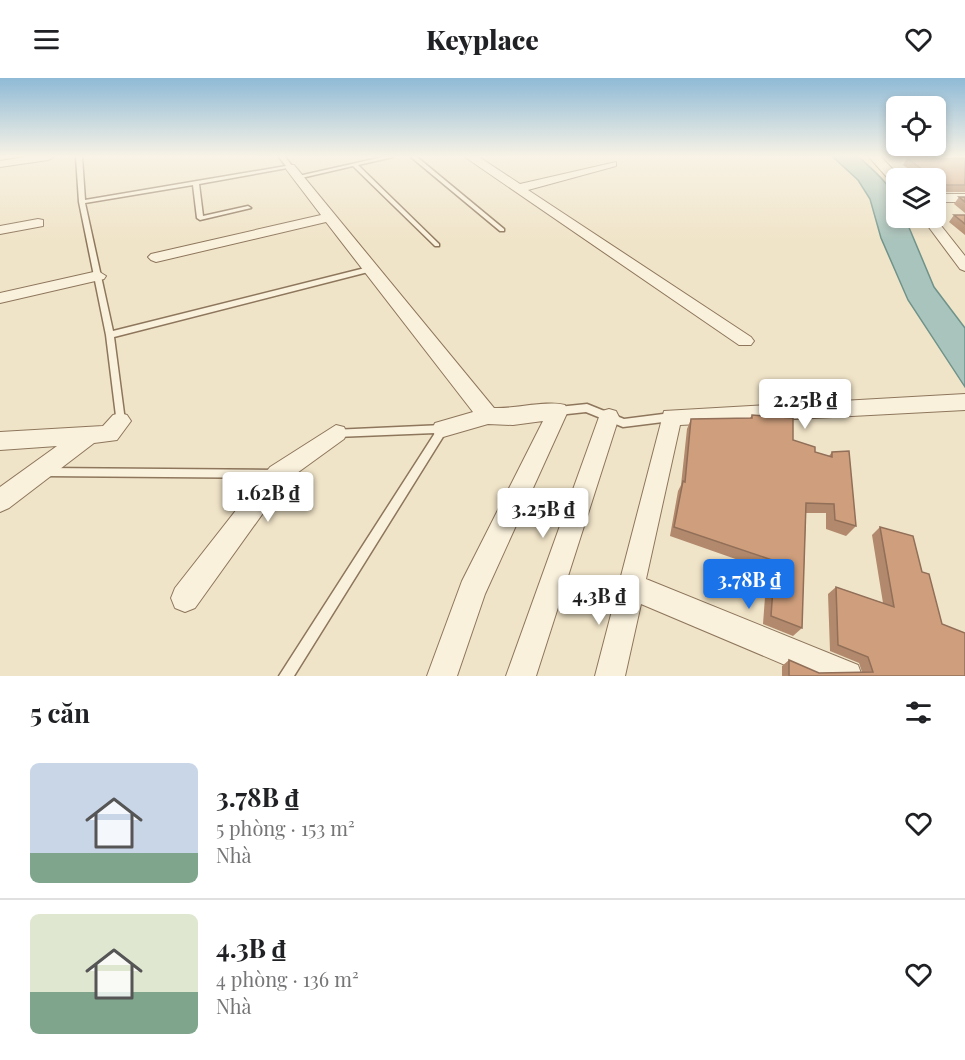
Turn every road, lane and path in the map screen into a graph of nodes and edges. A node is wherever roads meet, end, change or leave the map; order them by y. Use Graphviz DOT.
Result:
graph roads {
  1 [pos="196,184"];
  2 [pos="81,185"];
  3 [pos="190,185"];
  4 [pos="304,185"];
  5 [pos="375,185"];
  6 [pos="448,185"];
  7 [pos="515,185"];
  8 [pos="532,185"];
  9 [pos="520,188"];
  10 [pos="946,198"];
  11 [pos="965,198"];
  12 [pos="82,202"];
  13 [pos="248,208"];
  14 [pos="328,217"];
  15 [pos="38,223"];
  16 [pos="935,228"];
  17 [pos="0,230"];
  18 [pos="502,230"];
  19 [pos="436,244"];
  20 [pos="156,256"];
  21 [pos="965,266"];
  22 [pos="369,269"];
  23 [pos="98,276"];
  24 [pos="0,298"];
  25 [pos="110,335"];
  26 [pos="745,341"];
  27 [pos="965,402"];
  28 [pos="558,411"];
  29 [pos="488,416"];
  30 [pos="609,417"];
  31 [pos="671,417"];
  32 [pos="120,421"];
  33 [pos="443,429"];
  34 [pos="336,433"];
  35 [pos="89,436"];
  36 [pos="0,441"];
  37 [pos="36,472"];
  38 [pos="278,474"];
  39 [pos="0,501"];
  40 [pos="633,587"];
  41 [pos="185,598"];
  42 [pos="286,676"];
  43 [pos="442,676"];
  44 [pos="521,676"];
  45 [pos="610,676"];
  46 [pos="847,676"];
  1 -- 13 [label="lane"];
  2 -- 12 [label="lane"];
  3 -- 12 [label="lane"];
  4 -- 14 [label="street"];
  5 -- 19 [label="lane"];
  6 -- 18 [label="lane"];
  7 -- 9 [label="street"];
  8 -- 9 [label="street"];
  9 -- 26 [label="street"];
  10 -- 11 [label="street"];
  12 -- 23 [label="lane"];
  14 -- 20 [label="street"];
  14 -- 22 [label="street"];
  15 -- 17 [label="street"];
  16 -- 21 [label="street"];
  22 -- 25 [label="lane"];
  22 -- 29 [label="street"];
  23 -- 24 [label="street"];
  23 -- 25 [label="lane"];
  25 -- 32 [label="lane"];
  27 -- 31 [label="street"];
  28 -- 29 [label="street"];
  28 -- 30 [label="lane"];
  28 -- 43 [label="street"];
  29 -- 33 [label="street"];
  30 -- 31 [label="lane"];
  30 -- 44 [label="street"];
  31 -- 40 [label="street"];
  32 -- 35 [label="street"];
  33 -- 34 [label="lane"];
  33 -- 42 [label="lane"];
  34 -- 38 [label="street"];
  35 -- 36 [label="street"];
  35 -- 37 [label="street"];
  37 -- 38 [label="lane"];
  37 -- 39 [label="street"];
  38 -- 41 [label="street"];
  40 -- 45 [label="street"];
  40 -- 46 [label="street"];
}
